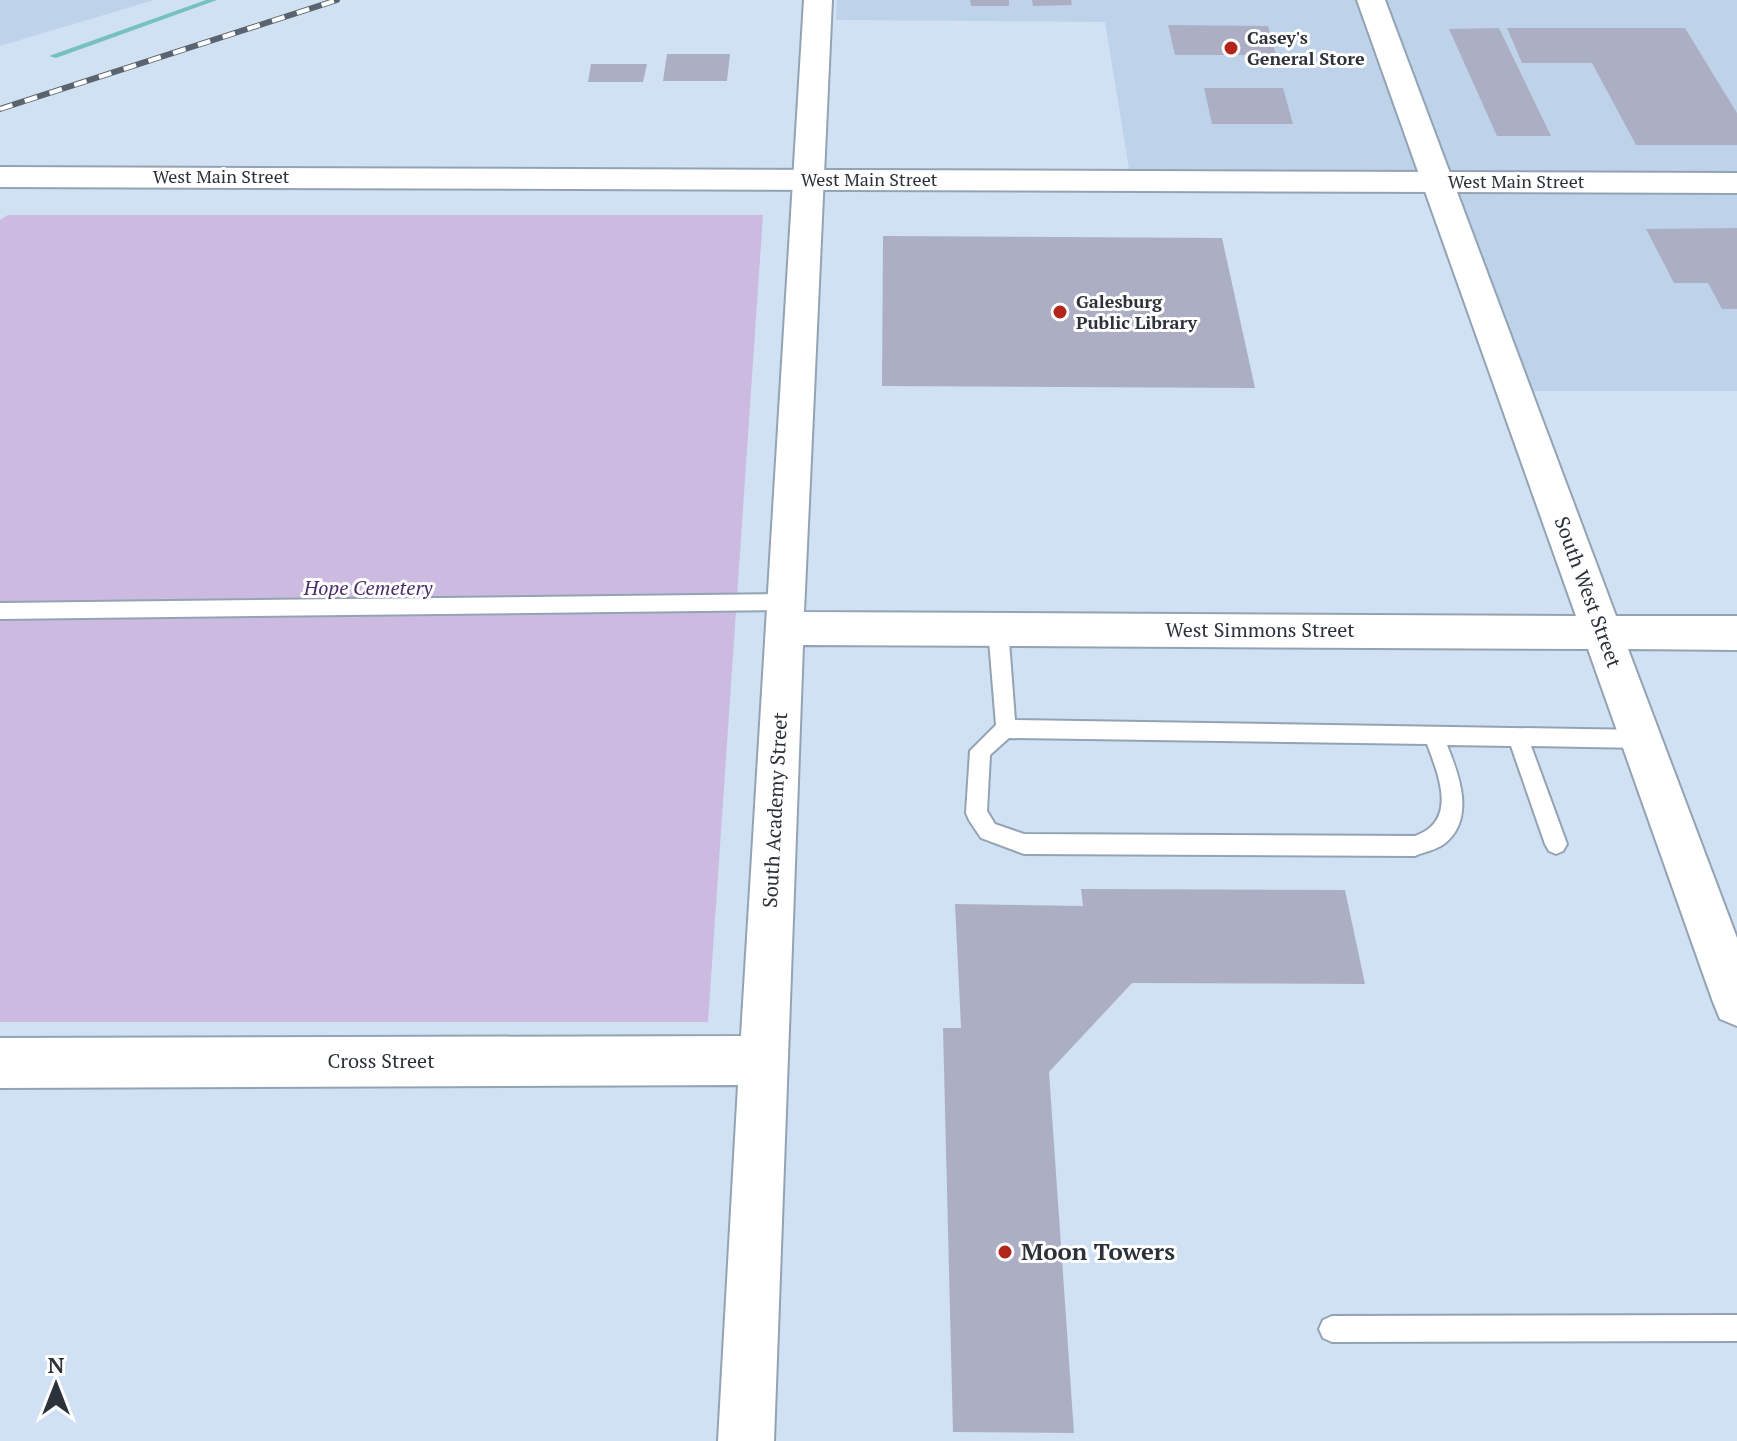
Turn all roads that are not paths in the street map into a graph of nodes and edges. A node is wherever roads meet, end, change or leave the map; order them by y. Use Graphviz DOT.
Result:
graph roads {
  1 [pos="818,0"];
  2 [pos="1371,0"];
  3 [pos="0,177"];
  4 [pos="808,179"];
  5 [pos="1440,182"];
  6 [pos="1737,183"];
  7 [pos="0,611"];
  8 [pos="784,615"];
  9 [pos="998,628"];
  10 [pos="1603,632"];
  11 [pos="1737,633"];
  12 [pos="1006,729"];
  13 [pos="1434,737"];
  14 [pos="1518,738"];
  15 [pos="1642,739"];
  16 [pos="1556,844"];
  17 [pos="1737,1002"];
  18 [pos="762,1060"];
  19 [pos="0,1063"];
  20 [pos="1737,1328"];
  21 [pos="1332,1329"];
  22 [pos="746,1441"];
  1 -- 4 [label="street, South Academy Street"];
  2 -- 5 [label="street, South West Street"];
  3 -- 4 [label="main road, West Main Street"];
  4 -- 5 [label="main road, West Main Street"];
  4 -- 8 [label="street, South Academy Street"];
  5 -- 6 [label="main road, West Main Street"];
  5 -- 10 [label="street, South West Street"];
  7 -- 8 [label="lane"];
  8 -- 9 [label="street, West Simmons Street"];
  8 -- 18 [label="street, South Academy Street"];
  9 -- 10 [label="street, West Simmons Street"];
  9 -- 12 [label="lane"];
  10 -- 11 [label="street, West Simmons Street"];
  10 -- 15 [label="street, South West Street"];
  12 -- 13 [label="lane"];
  12 -- 13 [label="lane"];
  13 -- 14 [label="lane"];
  14 -- 15 [label="lane"];
  14 -- 16 [label="lane"];
  15 -- 17 [label="street, South West Street"];
  18 -- 19 [label="street, Cross Street"];
  18 -- 22 [label="street, South Academy Street"];
  20 -- 21 [label="lane"];
}
